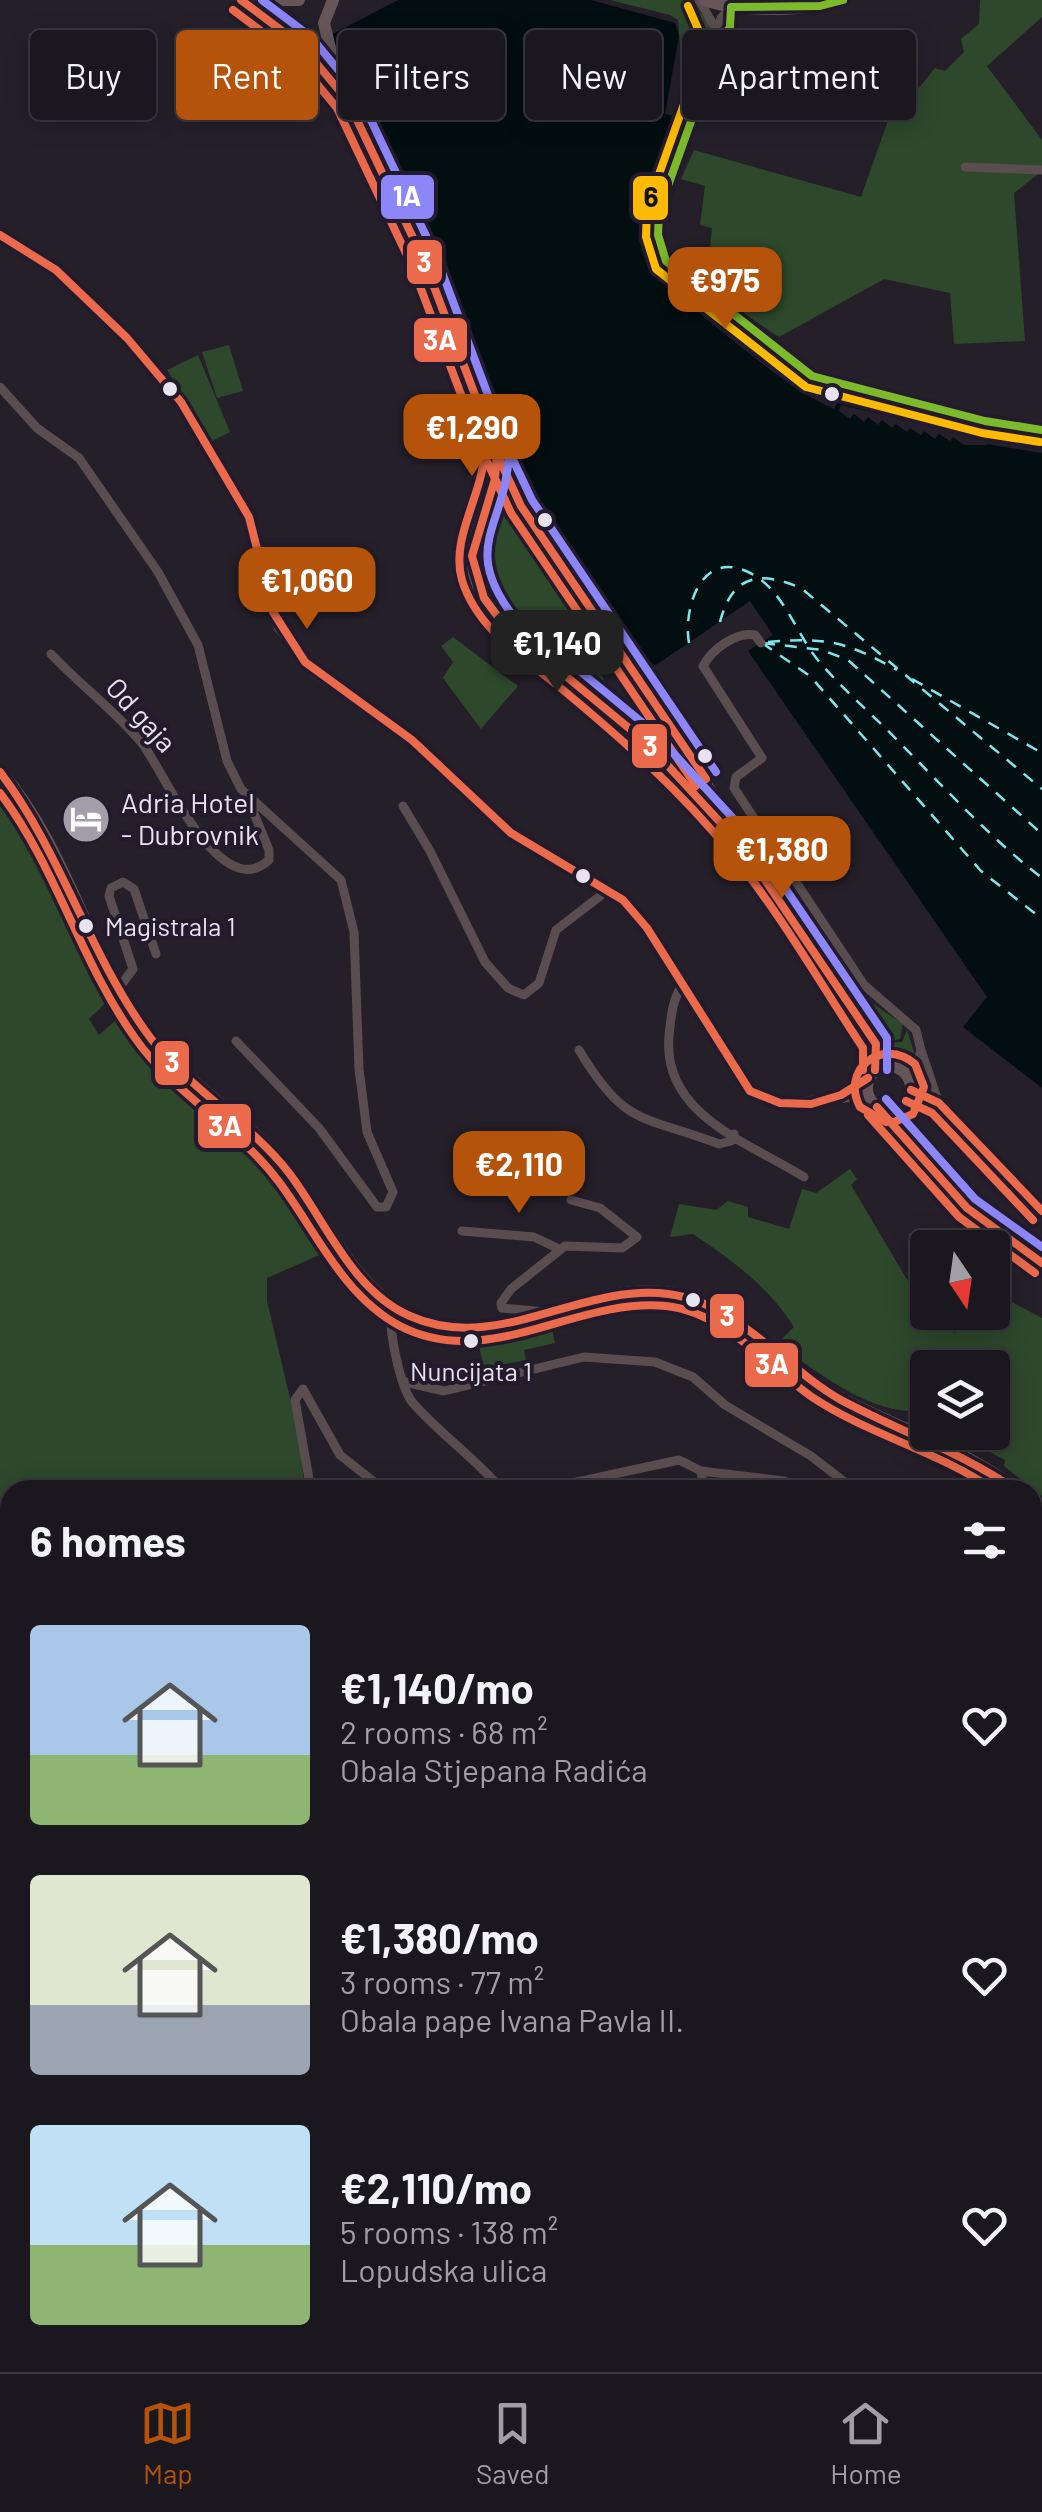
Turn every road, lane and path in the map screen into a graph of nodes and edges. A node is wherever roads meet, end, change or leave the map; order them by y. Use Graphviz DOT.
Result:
graph roads {
  1 [pos="241,0"];
  2 [pos="257,0"];
  3 [pos="300,0"];
  4 [pos="323,0"];
  5 [pos="333,0"];
  6 [pos="702,0"];
  7 [pos="844,0"];
  8 [pos="760,3"];
  9 [pos="731,4"];
  10 [pos="713,30"];
  11 [pos="720,30"];
  12 [pos="333,61"];
  13 [pos="338,74"];
  14 [pos="338,89"];
  15 [pos="357,120"];
  16 [pos="690,120"];
  17 [pos="965,166"];
  18 [pos="1042,170"];
  19 [pos="0,235"];
  20 [pos="0,387"];
  21 [pos="1042,430"];
  22 [pos="497,453"];
  23 [pos="522,506"];
  24 [pos="483,510"];
  25 [pos="761,643"];
  26 [pos="51,654"];
  27 [pos="683,744"];
  28 [pos="662,759"];
  29 [pos="0,772"];
  30 [pos="246,794"];
  31 [pos="402,806"];
  32 [pos="742,846"];
  33 [pos="608,890"];
  34 [pos="156,954"];
  35 [pos="683,984"];
  36 [pos="119,988"];
  37 [pos="236,1041"];
  38 [pos="876,1044"];
  39 [pos="579,1050"];
  40 [pos="919,1055"];
  41 [pos="897,1067"];
  42 [pos="871,1074"];
  43 [pos="911,1086"];
  44 [pos="840,1097"];
  45 [pos="939,1103"];
  46 [pos="875,1105"];
  47 [pos="903,1106"];
  48 [pos="734,1134"];
  49 [pos="909,1144"];
  50 [pos="804,1177"];
  51 [pos="571,1200"];
  52 [pos="1042,1211"];
  53 [pos="462,1230"];
  54 [pos="559,1250"];
  55 [pos="1042,1263"];
  56 [pos="392,1306"];
  57 [pos="546,1313"];
  58 [pos="405,1382"];
  59 [pos="702,1470"];
  60 [pos="309,1480"];
  61 [pos="372,1480"];
  62 [pos="494,1480"];
  63 [pos="581,1480"];
  64 [pos="703,1480"];
  65 [pos="770,1480"];
  66 [pos="842,1480"];
  67 [pos="1001,1480"];
  1 -- 14 [label="main road"];
  2 -- 3 [label="main road"];
  4 -- 12 [label="main road"];
  5 -- 12 [label="main road"];
  6 -- 9 [label="main road"];
  6 -- 10 [label="street"];
  7 -- 8 [label="main road"];
  8 -- 9 [label="main road"];
  9 -- 11 [label="street"];
  12 -- 13 [label="main road"];
  15 -- 22 [label="main road"];
  16 -- 21 [label="street"];
  17 -- 18 [label="street"];
  19 -- 33 [label="street"];
  20 -- 30 [label="street"];
  22 -- 23 [label="main road"];
  22 -- 24 [label="main road"];
  23 -- 24 [label="main road"];
  23 -- 27 [label="main road"];
  24 -- 28 [label="main road"];
  25 -- 40 [label="street"];
  26 -- 30 [label="street, Od gaja"];
  27 -- 28 [label="main road"];
  27 -- 32 [label="main road"];
  28 -- 32 [label="main road"];
  29 -- 36 [label="main road"];
  30 -- 37 [label="street"];
  31 -- 33 [label="street"];
  32 -- 38 [label="main road"];
  33 -- 35 [label="street"];
  34 -- 36 [label="street"];
  35 -- 44 [label="street"];
  35 -- 48 [label="street"];
  36 -- 56 [label="main road"];
  38 -- 41 [label="main road"];
  38 -- 42 [label="main road"];
  39 -- 48 [label="street"];
  40 -- 41 [label="street"];
  40 -- 43 [label="street"];
  40 -- 45 [label="street"];
  41 -- 42 [label="main road"];
  41 -- 43 [label="main road"];
  42 -- 44 [label="street"];
  42 -- 46 [label="main road"];
  43 -- 45 [label="street"];
  43 -- 47 [label="main road"];
  44 -- 46 [label="street"];
  45 -- 52 [label="street"];
  46 -- 47 [label="main road"];
  46 -- 49 [label="main road"];
  47 -- 49 [label="main road"];
  48 -- 50 [label="street"];
  49 -- 55 [label="main road"];
  51 -- 54 [label="street"];
  53 -- 54 [label="street"];
  54 -- 57 [label="street"];
  56 -- 57 [label="main road"];
  56 -- 58 [label="street"];
  57 -- 67 [label="main road"];
  58 -- 62 [label="street"];
  58 -- 66 [label="street"];
  59 -- 63 [label="street"];
  59 -- 64 [label="street"];
  59 -- 65 [label="street"];
  60 -- 61 [label="street"];
}
